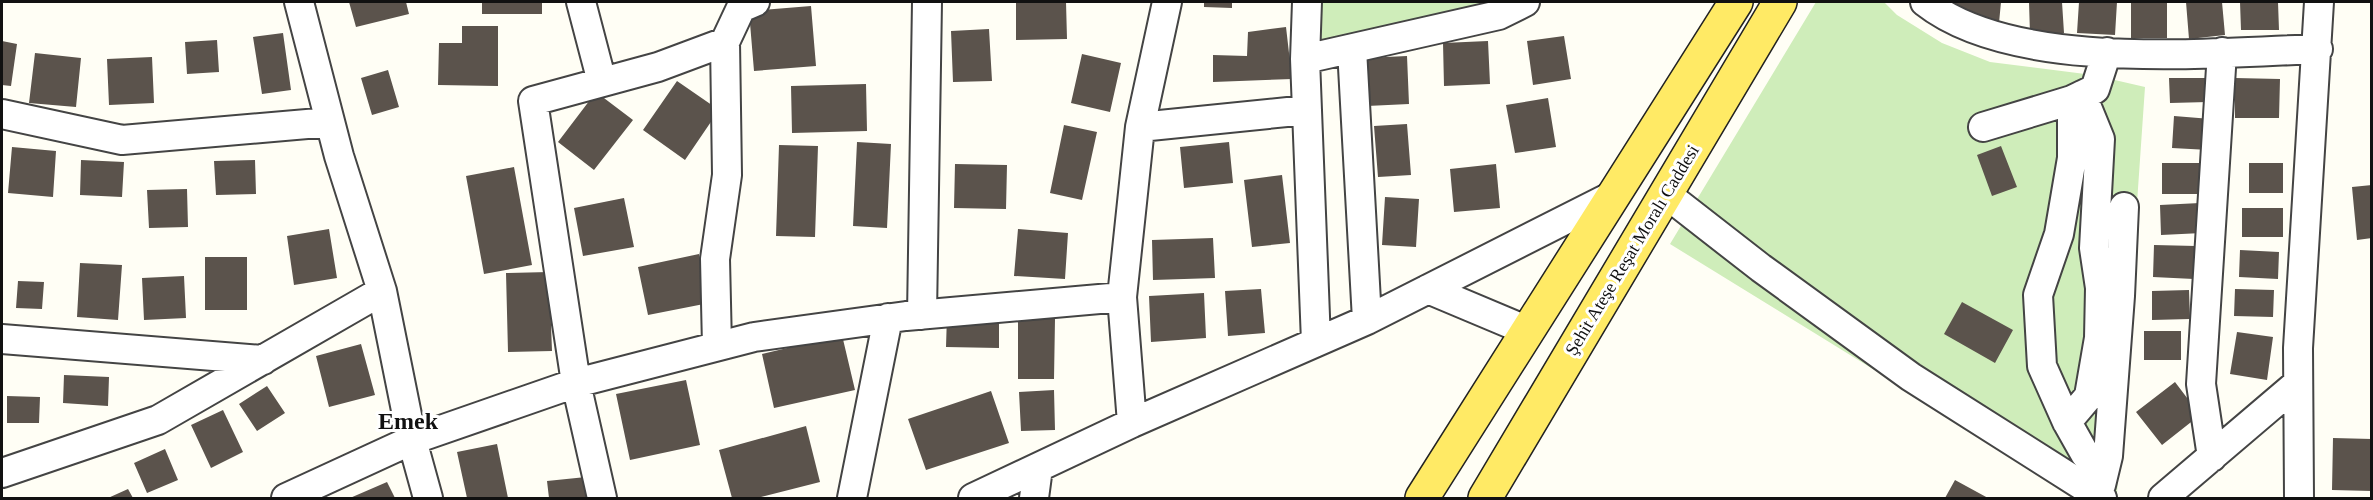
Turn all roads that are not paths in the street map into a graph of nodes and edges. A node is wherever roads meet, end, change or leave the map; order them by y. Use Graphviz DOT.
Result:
graph roads {
  1 [pos="299,2"];
  2 [pos="581,2"];
  3 [pos="755,2"];
  4 [pos="927,2"];
  5 [pos="1167,2"];
  6 [pos="1307,2"];
  7 [pos="1525,2"];
  8 [pos="1736,2"];
  9 [pos="1780,2"];
  10 [pos="1925,2"];
  11 [pos="2319,2"];
  12 [pos="725,42"];
  13 [pos="1352,49"];
  14 [pos="2318,49"];
  15 [pos="2107,52"];
  16 [pos="2222,52"];
  17 [pos="1305,59"];
  18 [pos="602,82"];
  19 [pos="2077,98"];
  20 [pos="1307,110"];
  21 [pos="2,114"];
  22 [pos="330,122"];
  23 [pos="1140,127"];
  24 [pos="1983,127"];
  25 [pos="1666,194"];
  26 [pos="1612,196"];
  27 [pos="2124,207"];
  28 [pos="1428,289"];
  29 [pos="382,291"];
  30 [pos="1122,297"];
  31 [pos="922,315"];
  32 [pos="888,318"];
  33 [pos="1367,320"];
  34 [pos="1528,331"];
  35 [pos="2,339"];
  36 [pos="1316,342"];
  37 [pos="717,346"];
  38 [pos="263,360"];
  39 [pos="2298,382"];
  40 [pos="576,383"];
  41 [pos="2067,422"];
  42 [pos="1132,423"];
  43 [pos="412,440"];
  44 [pos="2211,457"];
  45 [pos="1038,468"];
  46 [pos="2,473"];
  47 [pos="2102,488"];
  48 [pos="286,498"];
  49 [pos="428,498"];
  50 [pos="602,498"];
  51 [pos="852,498"];
  52 [pos="973,498"];
  53 [pos="1034,498"];
  54 [pos="1422,498"];
  55 [pos="1485,498"];
  56 [pos="2163,498"];
  57 [pos="2299,498"];
  1 -- 22 [label="street"];
  2 -- 18 [label="street"];
  3 -- 12 [label="street"];
  4 -- 31 [label="street"];
  5 -- 23 [label="street"];
  6 -- 17 [label="street"];
  7 -- 13 [label="street"];
  8 -- 26 [label="main road"];
  9 -- 25 [label="main road, Şehit Ateşe Reşat Moralı Caddesi"];
  10 -- 15 [label="street"];
  11 -- 14 [label="street"];
  12 -- 18 [label="street"];
  12 -- 37 [label="street"];
  13 -- 17 [label="street"];
  13 -- 33 [label="street"];
  14 -- 16 [label="street"];
  14 -- 39 [label="street"];
  15 -- 16 [label="street"];
  15 -- 19 [label="street"];
  16 -- 44 [label="street"];
  17 -- 20 [label="street"];
  18 -- 40 [label="street"];
  19 -- 24 [label="street"];
  19 -- 41 [label="street"];
  19 -- 41 [label="street"];
  20 -- 23 [label="street"];
  20 -- 36 [label="street"];
  21 -- 22 [label="street"];
  22 -- 29 [label="street"];
  23 -- 30 [label="street"];
  25 -- 47 [label="street"];
  25 -- 55 [label="main road, Şehit Ateşe Reşat Moralı Caddesi"];
  26 -- 28 [label="street"];
  26 -- 34 [label="main road"];
  27 -- 47 [label="street"];
  28 -- 33 [label="street"];
  28 -- 34 [label="street"];
  29 -- 38 [label="street"];
  29 -- 43 [label="street"];
  30 -- 31 [label="street"];
  30 -- 42 [label="street"];
  31 -- 32 [label="street"];
  32 -- 37 [label="street"];
  32 -- 51 [label="street"];
  33 -- 36 [label="street"];
  34 -- 54 [label="main road"];
  35 -- 38 [label="street"];
  36 -- 42 [label="street"];
  37 -- 40 [label="street"];
  38 -- 46 [label="street"];
  39 -- 44 [label="street"];
  39 -- 57 [label="street"];
  40 -- 43 [label="street"];
  40 -- 50 [label="street"];
  41 -- 47 [label="street"];
  42 -- 45 [label="street"];
  43 -- 48 [label="street"];
  43 -- 49 [label="street"];
  44 -- 56 [label="street"];
  45 -- 52 [label="street"];
  45 -- 53 [label="street"];
}
